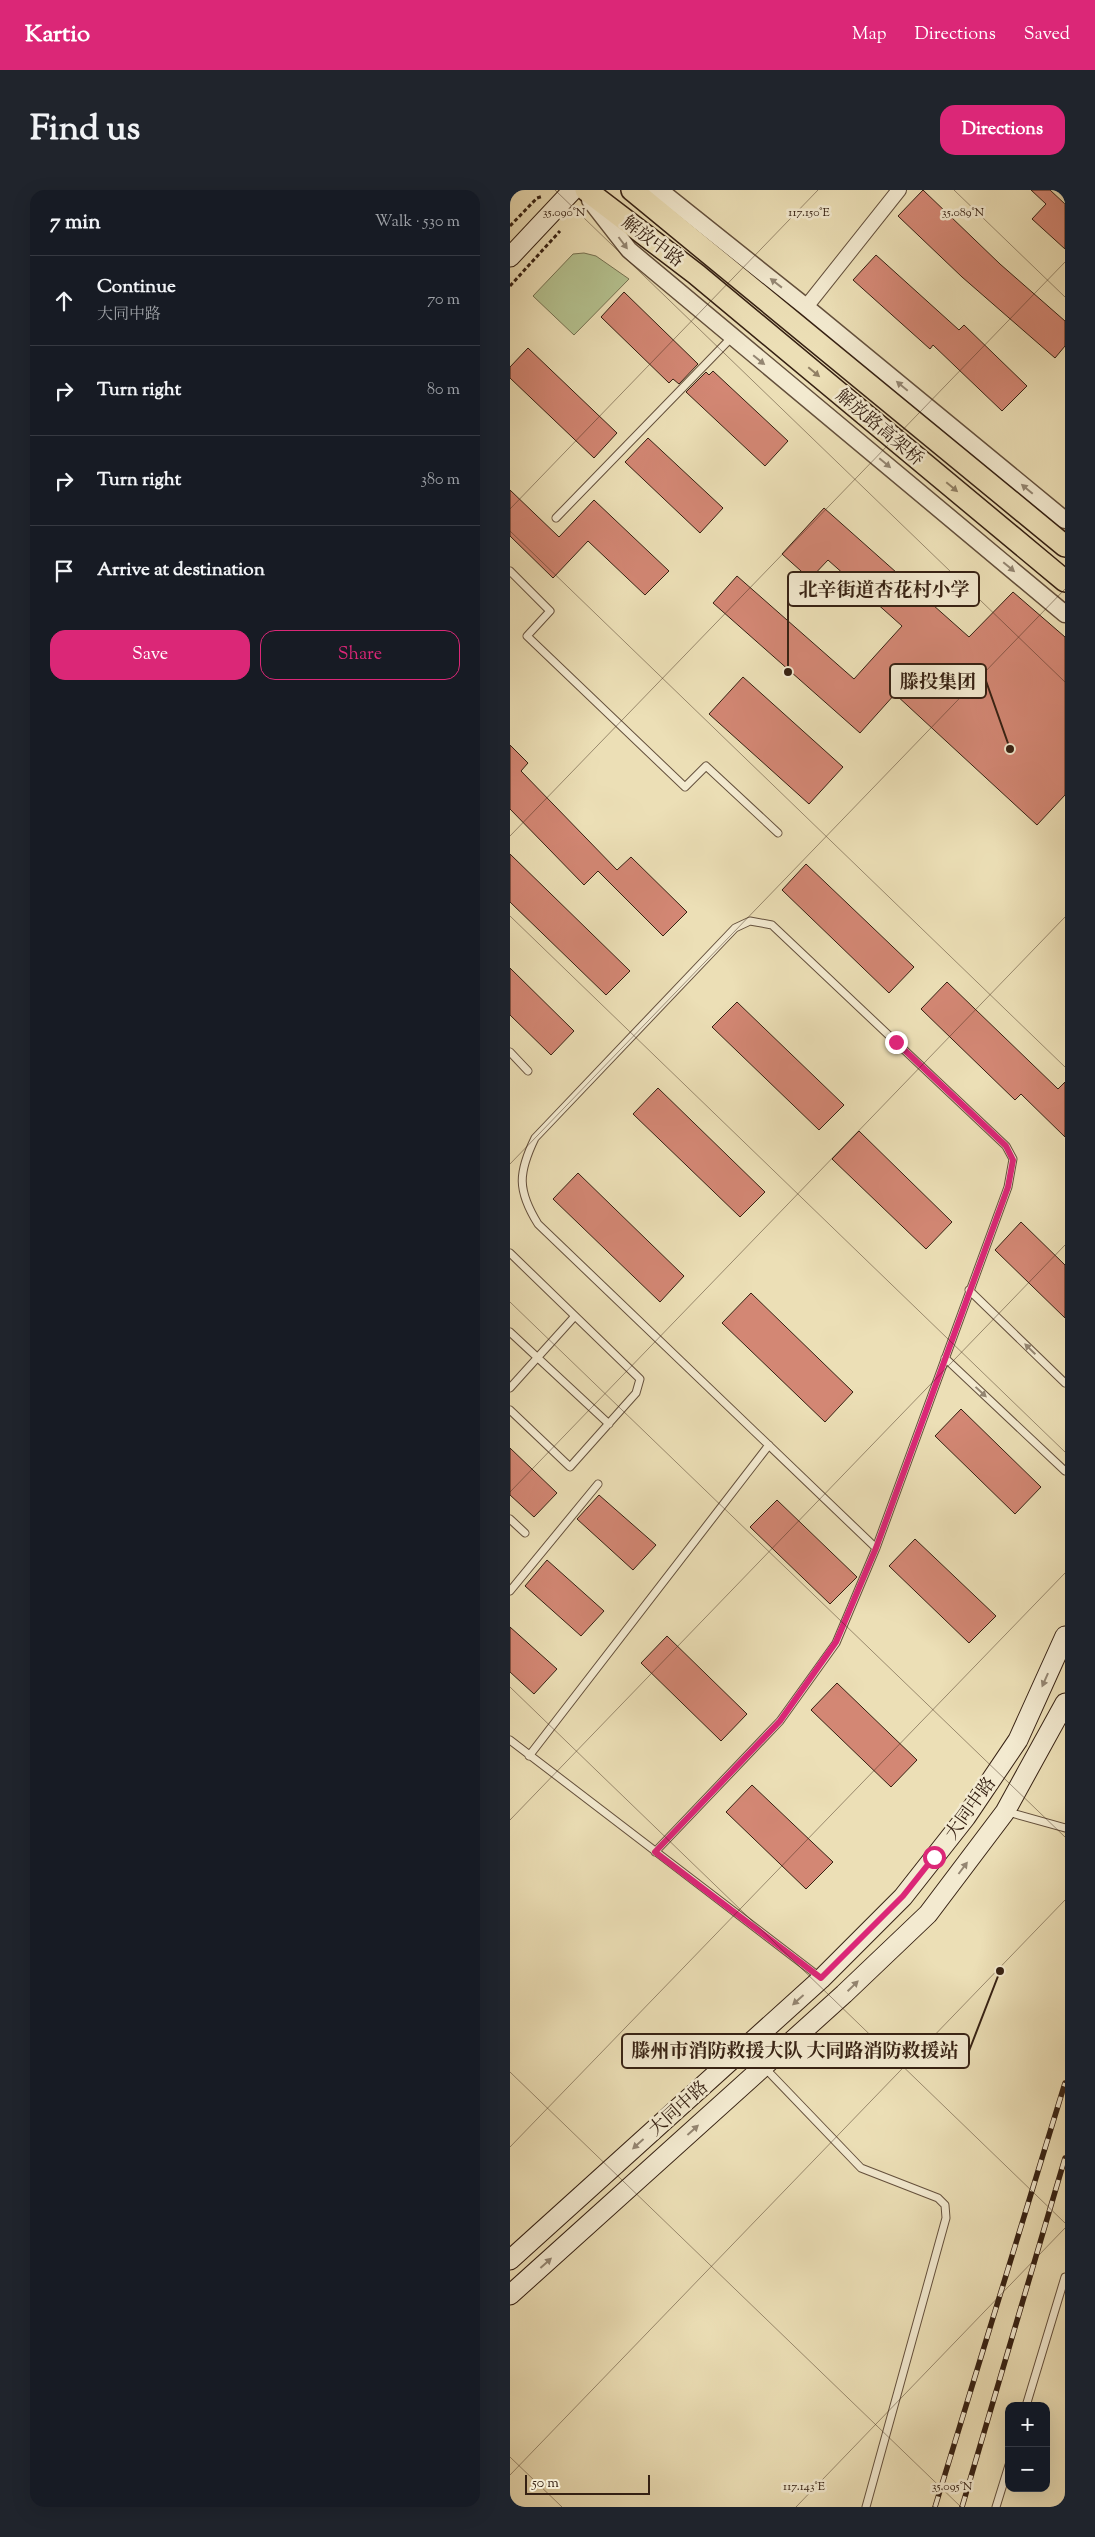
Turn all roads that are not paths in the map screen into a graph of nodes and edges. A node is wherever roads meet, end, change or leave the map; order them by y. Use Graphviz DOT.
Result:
graph roads {
  1 [pos="572,190"];
  2 [pos="584,190"];
  3 [pos="632,190"];
  4 [pos="654,190"];
  5 [pos="899,190"];
  6 [pos="712,254"];
  7 [pos="510,257"];
  8 [pos="696,274"];
  9 [pos="806,307"];
  10 [pos="732,337"];
  11 [pos="556,518"];
  12 [pos="1065,520"];
  13 [pos="1065,546"];
  14 [pos="510,571"];
  15 [pos="1065,580"];
  16 [pos="1065,614"];
  17 [pos="778,833"];
  18 [pos="510,1052"];
  19 [pos="528,1071"];
  20 [pos="510,1253"];
  21 [pos="969,1290"];
  22 [pos="575,1316"];
  23 [pos="510,1332"];
  24 [pos="945,1358"];
  25 [pos="537,1359"];
  26 [pos="1065,1383"];
  27 [pos="510,1388"];
  28 [pos="510,1410"];
  29 [pos="609,1424"];
  30 [pos="769,1445"];
  31 [pos="1065,1471"];
  32 [pos="598,1484"];
  33 [pos="510,1519"];
  34 [pos="525,1532"];
  35 [pos="876,1548"];
  36 [pos="510,1591"];
  37 [pos="1065,1636"];
  38 [pos="1065,1703"];
  39 [pos="510,1740"];
  40 [pos="529,1756"];
  41 [pos="1006,1812"];
  42 [pos="1065,1828"];
  43 [pos="655,1852"];
  44 [pos="821,1978"];
  45 [pos="764,2067"];
  46 [pos="510,2260"];
  47 [pos="1065,2277"];
  48 [pos="510,2295"];
  49 [pos="1027,2402"];
  50 [pos="1005,2478"];
  51 [pos="866,2507"];
  52 [pos="996,2507"];
  1 -- 7 [label="main road"];
  2 -- 8 [label="main road, 解放中路"];
  2 -- 10 [label="street, one-way"];
  3 -- 6 [label="main road, 解放中路"];
  9 -- 4 [label="street, one-way"];
  5 -- 9 [label="street"];
  6 -- 13 [label="main road, 解放路高架桥"];
  8 -- 15 [label="main road, 解放路高架桥, one-way"];
  12 -- 9 [label="street, one-way"];
  10 -- 11 [label="lane"];
  10 -- 16 [label="street, one-way"];
  14 -- 17 [label="lane"];
  18 -- 19 [label="lane"];
  20 -- 22 [label="lane"];
  21 -- 24 [label="lane"];
  26 -- 21 [label="lane, one-way"];
  21 -- 30 [label="lane"];
  22 -- 25 [label="lane"];
  22 -- 29 [label="lane"];
  23 -- 25 [label="lane"];
  24 -- 31 [label="lane, one-way"];
  24 -- 35 [label="lane"];
  25 -- 27 [label="lane"];
  25 -- 29 [label="lane"];
  28 -- 29 [label="lane"];
  30 -- 35 [label="lane"];
  30 -- 40 [label="lane"];
  32 -- 36 [label="lane"];
  33 -- 34 [label="lane"];
  35 -- 43 [label="lane"];
  37 -- 44 [label="main road, 大同中路, one-way"];
  38 -- 41 [label="main road, 大同中路"];
  39 -- 40 [label="lane"];
  40 -- 43 [label="lane"];
  41 -- 42 [label="lane"];
  45 -- 41 [label="main road, 大同中路, one-way"];
  43 -- 44 [label="lane"];
  44 -- 46 [label="main road, 大同中路, one-way"];
  48 -- 45 [label="main road, 大同中路, one-way"];
  45 -- 51 [label="lane"];
  47 -- 49 [label="lane"];
  50 -- 52 [label="lane"];
}
